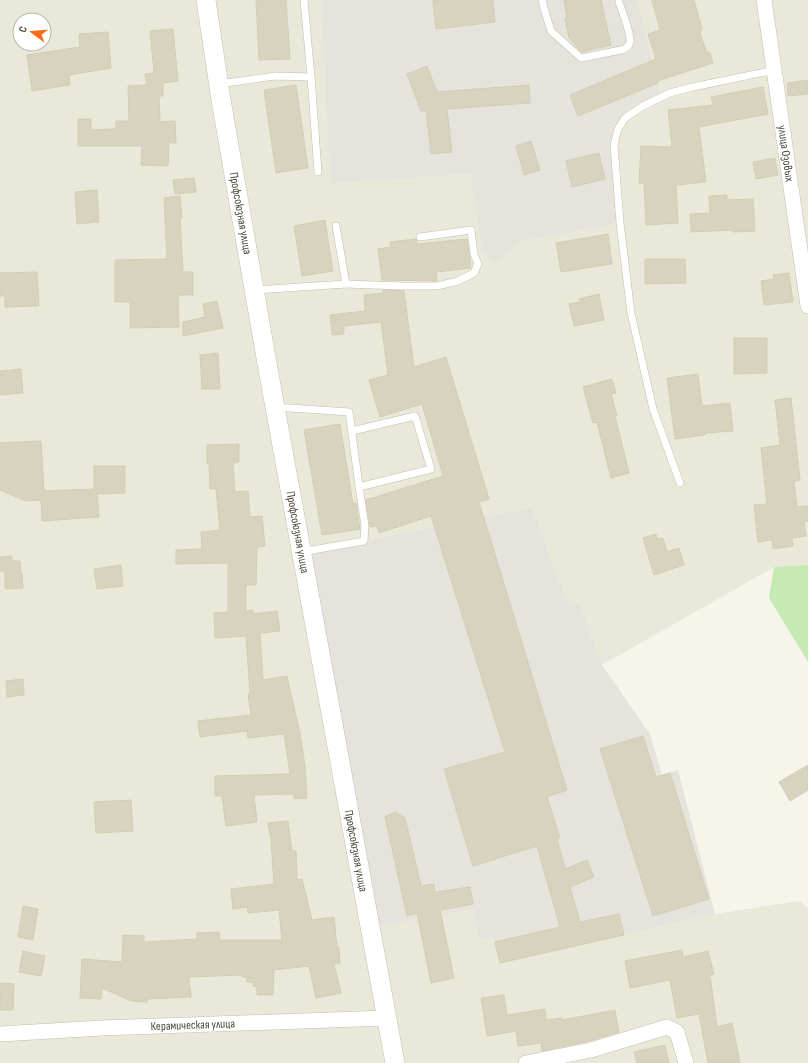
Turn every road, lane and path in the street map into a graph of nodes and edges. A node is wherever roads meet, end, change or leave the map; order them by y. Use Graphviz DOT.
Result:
graph roads {
  1 [pos="206,0"];
  2 [pos="304,0"];
  3 [pos="542,0"];
  4 [pos="764,0"];
  5 [pos="619,2"];
  6 [pos="775,70"];
  7 [pos="311,77"];
  8 [pos="219,84"];
  9 [pos="318,172"];
  10 [pos="336,226"];
  11 [pos="420,238"];
  12 [pos="346,284"];
  13 [pos="254,290"];
  14 [pos="808,306"];
  15 [pos="275,407"];
  16 [pos="352,431"];
  17 [pos="680,483"];
  18 [pos="359,487"];
  19 [pos="301,552"];
  20 [pos="386,1018"];
  21 [pos="0,1034"];
  22 [pos="395,1063"];
  23 [pos="526,1063"];
  24 [pos="686,1063"];
  1 -- 8 [label="street, Профсоюзная улица"];
  2 -- 7 [label="lane"];
  3 -- 5 [label="lane"];
  4 -- 6 [label="street, улица Озовых"];
  6 -- 14 [label="street, улица Озовых"];
  6 -- 17 [label="lane"];
  7 -- 8 [label="lane"];
  7 -- 9 [label="lane"];
  8 -- 13 [label="street, Профсоюзная улица"];
  10 -- 12 [label="lane"];
  11 -- 12 [label="lane"];
  12 -- 13 [label="lane"];
  13 -- 15 [label="street, Профсоюзная улица"];
  15 -- 16 [label="lane"];
  15 -- 19 [label="street, Профсоюзная улица"];
  16 -- 18 [label="lane"];
  16 -- 18 [label="lane"];
  18 -- 19 [label="lane"];
  19 -- 20 [label="street, Профсоюзная улица"];
  20 -- 21 [label="street, Керамическая улица"];
  20 -- 22 [label="street, Профсоюзная улица"];
  23 -- 24 [label="street"];
}
